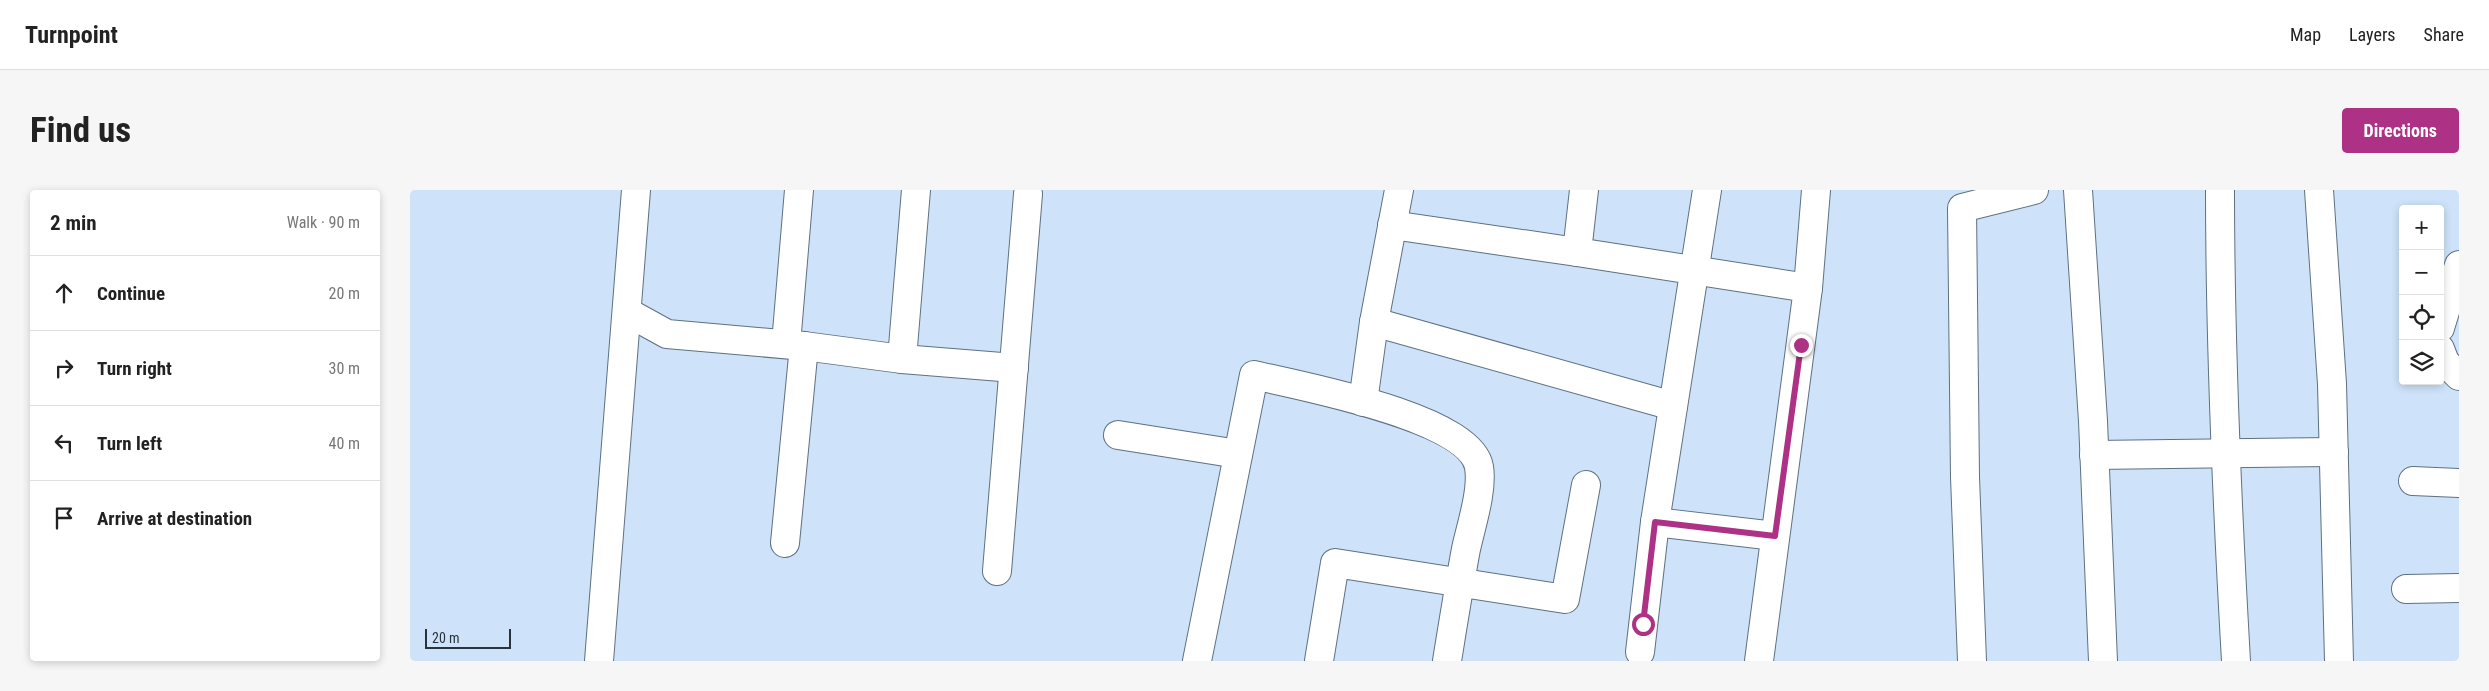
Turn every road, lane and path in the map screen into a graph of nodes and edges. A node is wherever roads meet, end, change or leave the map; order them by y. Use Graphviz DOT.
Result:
graph roads {
  1 [pos="636,190"];
  2 [pos="799,190"];
  3 [pos="916,190"];
  4 [pos="1399,190"];
  5 [pos="1584,190"];
  6 [pos="1707,190"];
  7 [pos="1816,190"];
  8 [pos="2034,190"];
  9 [pos="2078,190"];
  10 [pos="2220,190"];
  11 [pos="2319,190"];
  12 [pos="1028,194"];
  13 [pos="1392,225"];
  14 [pos="1577,252"];
  15 [pos="2459,265"];
  16 [pos="1695,270"];
  17 [pos="1808,288"];
  18 [pos="627,312"];
  19 [pos="2444,315"];
  20 [pos="1374,322"];
  21 [pos="795,345"];
  22 [pos="902,359"];
  23 [pos="2444,359"];
  24 [pos="1014,368"];
  25 [pos="2459,376"];
  26 [pos="1363,402"];
  27 [pos="1673,406"];
  28 [pos="1118,435"];
  29 [pos="2334,452"];
  30 [pos="2224,453"];
  31 [pos="1238,454"];
  32 [pos="2094,455"];
  33 [pos="2413,480"];
  34 [pos="2459,483"];
  35 [pos="1586,485"];
  36 [pos="1655,522"];
  37 [pos="1775,536"];
  38 [pos="785,543"];
  39 [pos="997,571"];
  40 [pos="1459,583"];
  41 [pos="2459,588"];
  42 [pos="2406,589"];
  43 [pos="1640,652"];
  44 [pos="599,661"];
  45 [pos="1197,661"];
  46 [pos="1319,661"];
  47 [pos="1447,661"];
  48 [pos="1759,661"];
  49 [pos="1972,661"];
  50 [pos="2104,661"];
  51 [pos="2236,661"];
  52 [pos="2339,661"];
  1 -- 18 [label="street"];
  2 -- 21 [label="street"];
  3 -- 22 [label="street"];
  4 -- 13 [label="street"];
  5 -- 14 [label="street"];
  6 -- 16 [label="street"];
  7 -- 17 [label="street"];
  8 -- 49 [label="street"];
  9 -- 32 [label="street"];
  10 -- 30 [label="street"];
  11 -- 29 [label="street"];
  12 -- 24 [label="street"];
  13 -- 14 [label="street"];
  13 -- 20 [label="street"];
  14 -- 16 [label="street"];
  15 -- 19 [label="street"];
  16 -- 17 [label="street"];
  16 -- 27 [label="street"];
  17 -- 37 [label="street"];
  18 -- 21 [label="street"];
  18 -- 44 [label="street"];
  20 -- 26 [label="street"];
  20 -- 27 [label="street"];
  21 -- 22 [label="street"];
  21 -- 38 [label="street"];
  22 -- 24 [label="street"];
  23 -- 25 [label="street"];
  24 -- 39 [label="street"];
  26 -- 31 [label="street"];
  26 -- 40 [label="street"];
  27 -- 36 [label="street"];
  28 -- 31 [label="street"];
  29 -- 30 [label="street"];
  29 -- 52 [label="street"];
  30 -- 32 [label="street"];
  30 -- 51 [label="street"];
  31 -- 45 [label="street"];
  32 -- 50 [label="street"];
  33 -- 34 [label="street"];
  35 -- 40 [label="street"];
  36 -- 37 [label="street"];
  36 -- 43 [label="street"];
  37 -- 48 [label="street"];
  40 -- 46 [label="street"];
  40 -- 47 [label="street"];
  41 -- 42 [label="street"];
}
